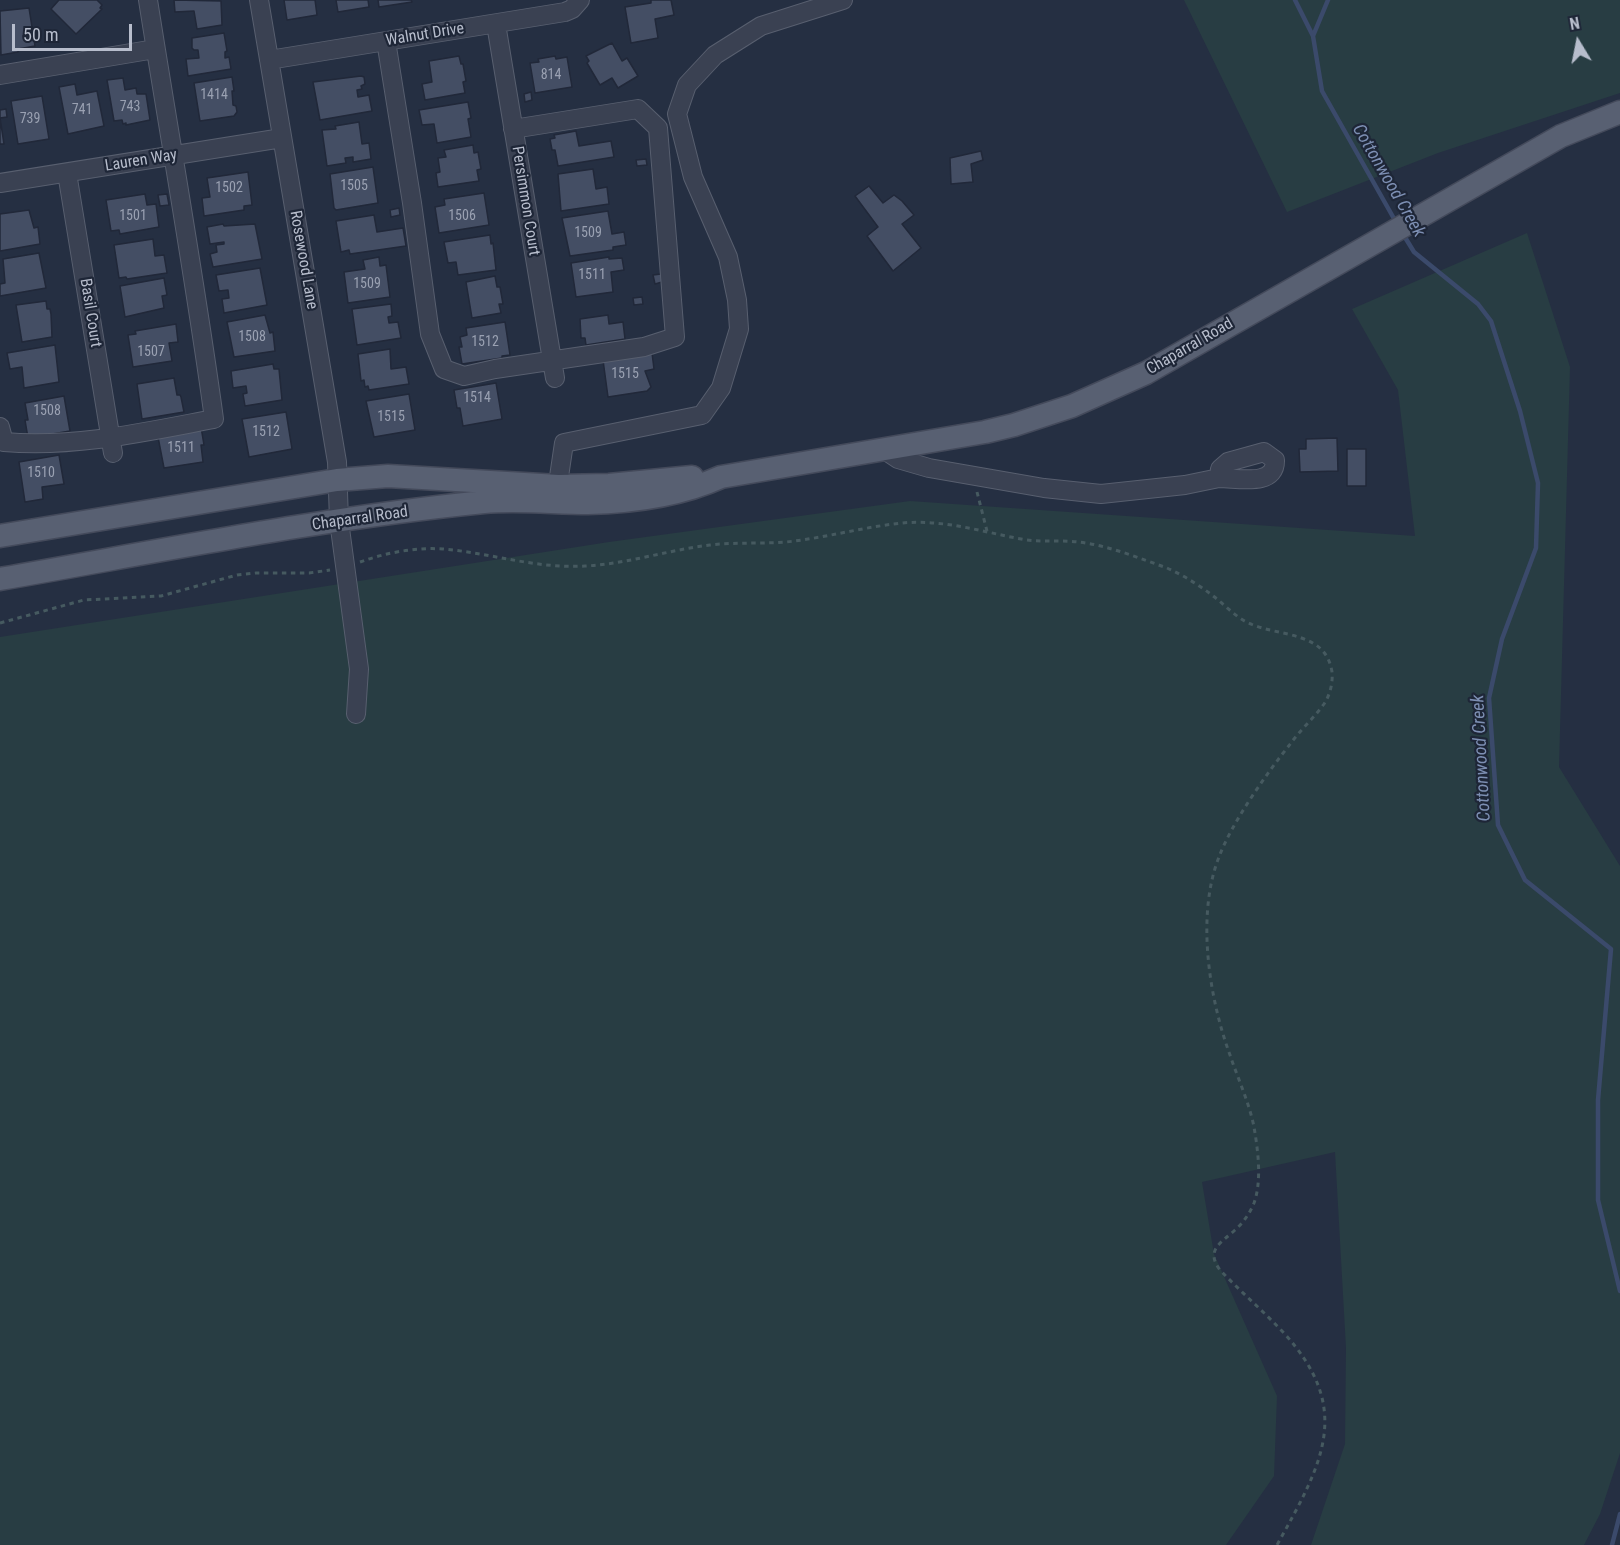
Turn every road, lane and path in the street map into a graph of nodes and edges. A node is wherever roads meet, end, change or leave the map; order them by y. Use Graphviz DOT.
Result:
graph roads {
  1 [pos="148,0"];
  2 [pos="259,0"];
  3 [pos="843,0"];
  4 [pos="579,2"];
  5 [pos="496,24"];
  6 [pos="386,41"];
  7 [pos="155,49"];
  8 [pos="269,60"];
  9 [pos="0,75"];
  10 [pos="1620,112"];
  11 [pos="513,129"];
  12 [pos="282,138"];
  13 [pos="172,156"];
  14 [pos="67,173"];
  15 [pos="0,183"];
  16 [pos="554,370"];
  17 [pos="0,427"];
  18 [pos="112,446"];
  19 [pos="883,449"];
  20 [pos="971,475"];
  21 [pos="1220,478"];
  22 [pos="337,480"];
  23 [pos="557,494"];
  24 [pos="339,521"];
  25 [pos="987,531"];
  26 [pos="0,536"];
  27 [pos="346,567"];
  28 [pos="0,579"];
  29 [pos="0,622"];
  30 [pos="356,714"];
  31 [pos="1277,1545"];
  1 -- 7 [label="street"];
  2 -- 8 [label="street, Rosewood Lane"];
  3 -- 23 [label="street"];
  4 -- 5 [label="street, Walnut Drive"];
  5 -- 6 [label="street, Walnut Drive"];
  5 -- 11 [label="street, Persimmon Court"];
  6 -- 8 [label="street, Walnut Drive"];
  6 -- 16 [label="street"];
  7 -- 9 [label="street"];
  7 -- 13 [label="street"];
  8 -- 12 [label="street, Rosewood Lane"];
  10 -- 19 [label="main road, Chaparral Road"];
  11 -- 16 [label="street, Persimmon Court"];
  11 -- 16 [label="street"];
  12 -- 13 [label="street, Lauren Way"];
  12 -- 22 [label="street, Rosewood Lane"];
  13 -- 14 [label="street, Lauren Way"];
  13 -- 18 [label="street"];
  14 -- 15 [label="street, Lauren Way"];
  14 -- 18 [label="street, Basil Court"];
  17 -- 18 [label="street"];
  19 -- 20 [label="street"];
  19 -- 23 [label="main road, Chaparral Road"];
  20 -- 21 [label="street"];
  20 -- 25 [label="path"];
  22 -- 23 [label="main road, Chaparral Road"];
  22 -- 24 [label="street, Rosewood Lane"];
  22 -- 26 [label="main road, Chaparral Road"];
  23 -- 24 [label="main road, Chaparral Road"];
  24 -- 27 [label="street, Rosewood Lane"];
  24 -- 28 [label="main road, Chaparral Road"];
  25 -- 27 [label="path"];
  25 -- 31 [label="path"];
  27 -- 29 [label="path"];
  27 -- 30 [label="street, Rosewood Lane"];
}
